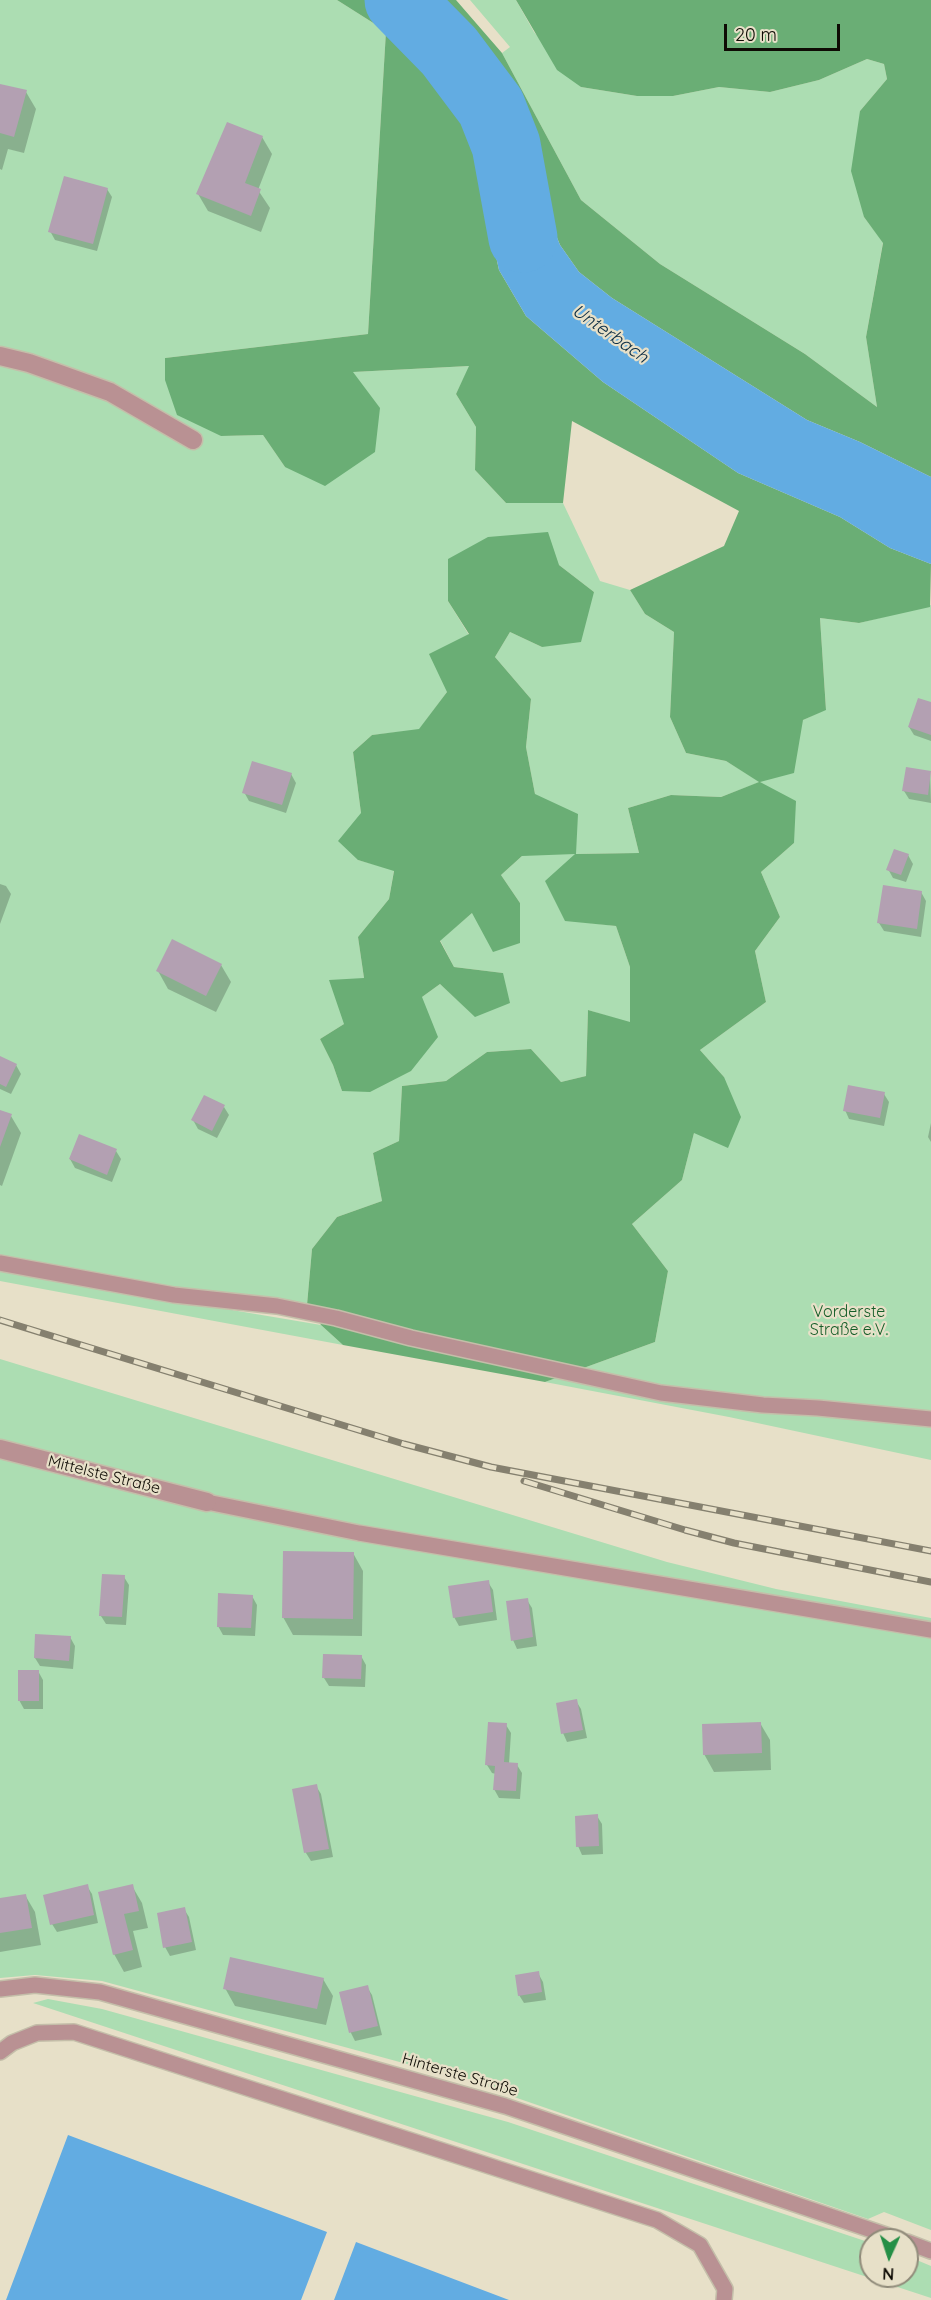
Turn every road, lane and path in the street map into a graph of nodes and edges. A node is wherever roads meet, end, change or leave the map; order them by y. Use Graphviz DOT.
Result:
graph roads {
  1 [pos="0,356"];
  2 [pos="193,440"];
  3 [pos="0,1263"];
  4 [pos="931,1419"];
  5 [pos="0,1449"];
  6 [pos="207,1502"];
  7 [pos="931,1630"];
  8 [pos="0,1989"];
  9 [pos="0,2052"];
  10 [pos="866,2228"];
  11 [pos="724,2300"];
  1 -- 2 [label="street"];
  3 -- 4 [label="lane"];
  5 -- 6 [label="street, Mittelste Straße"];
  6 -- 7 [label="lane"];
  8 -- 10 [label="lane, Hinterste Straße"];
  9 -- 11 [label="lane"];
}
